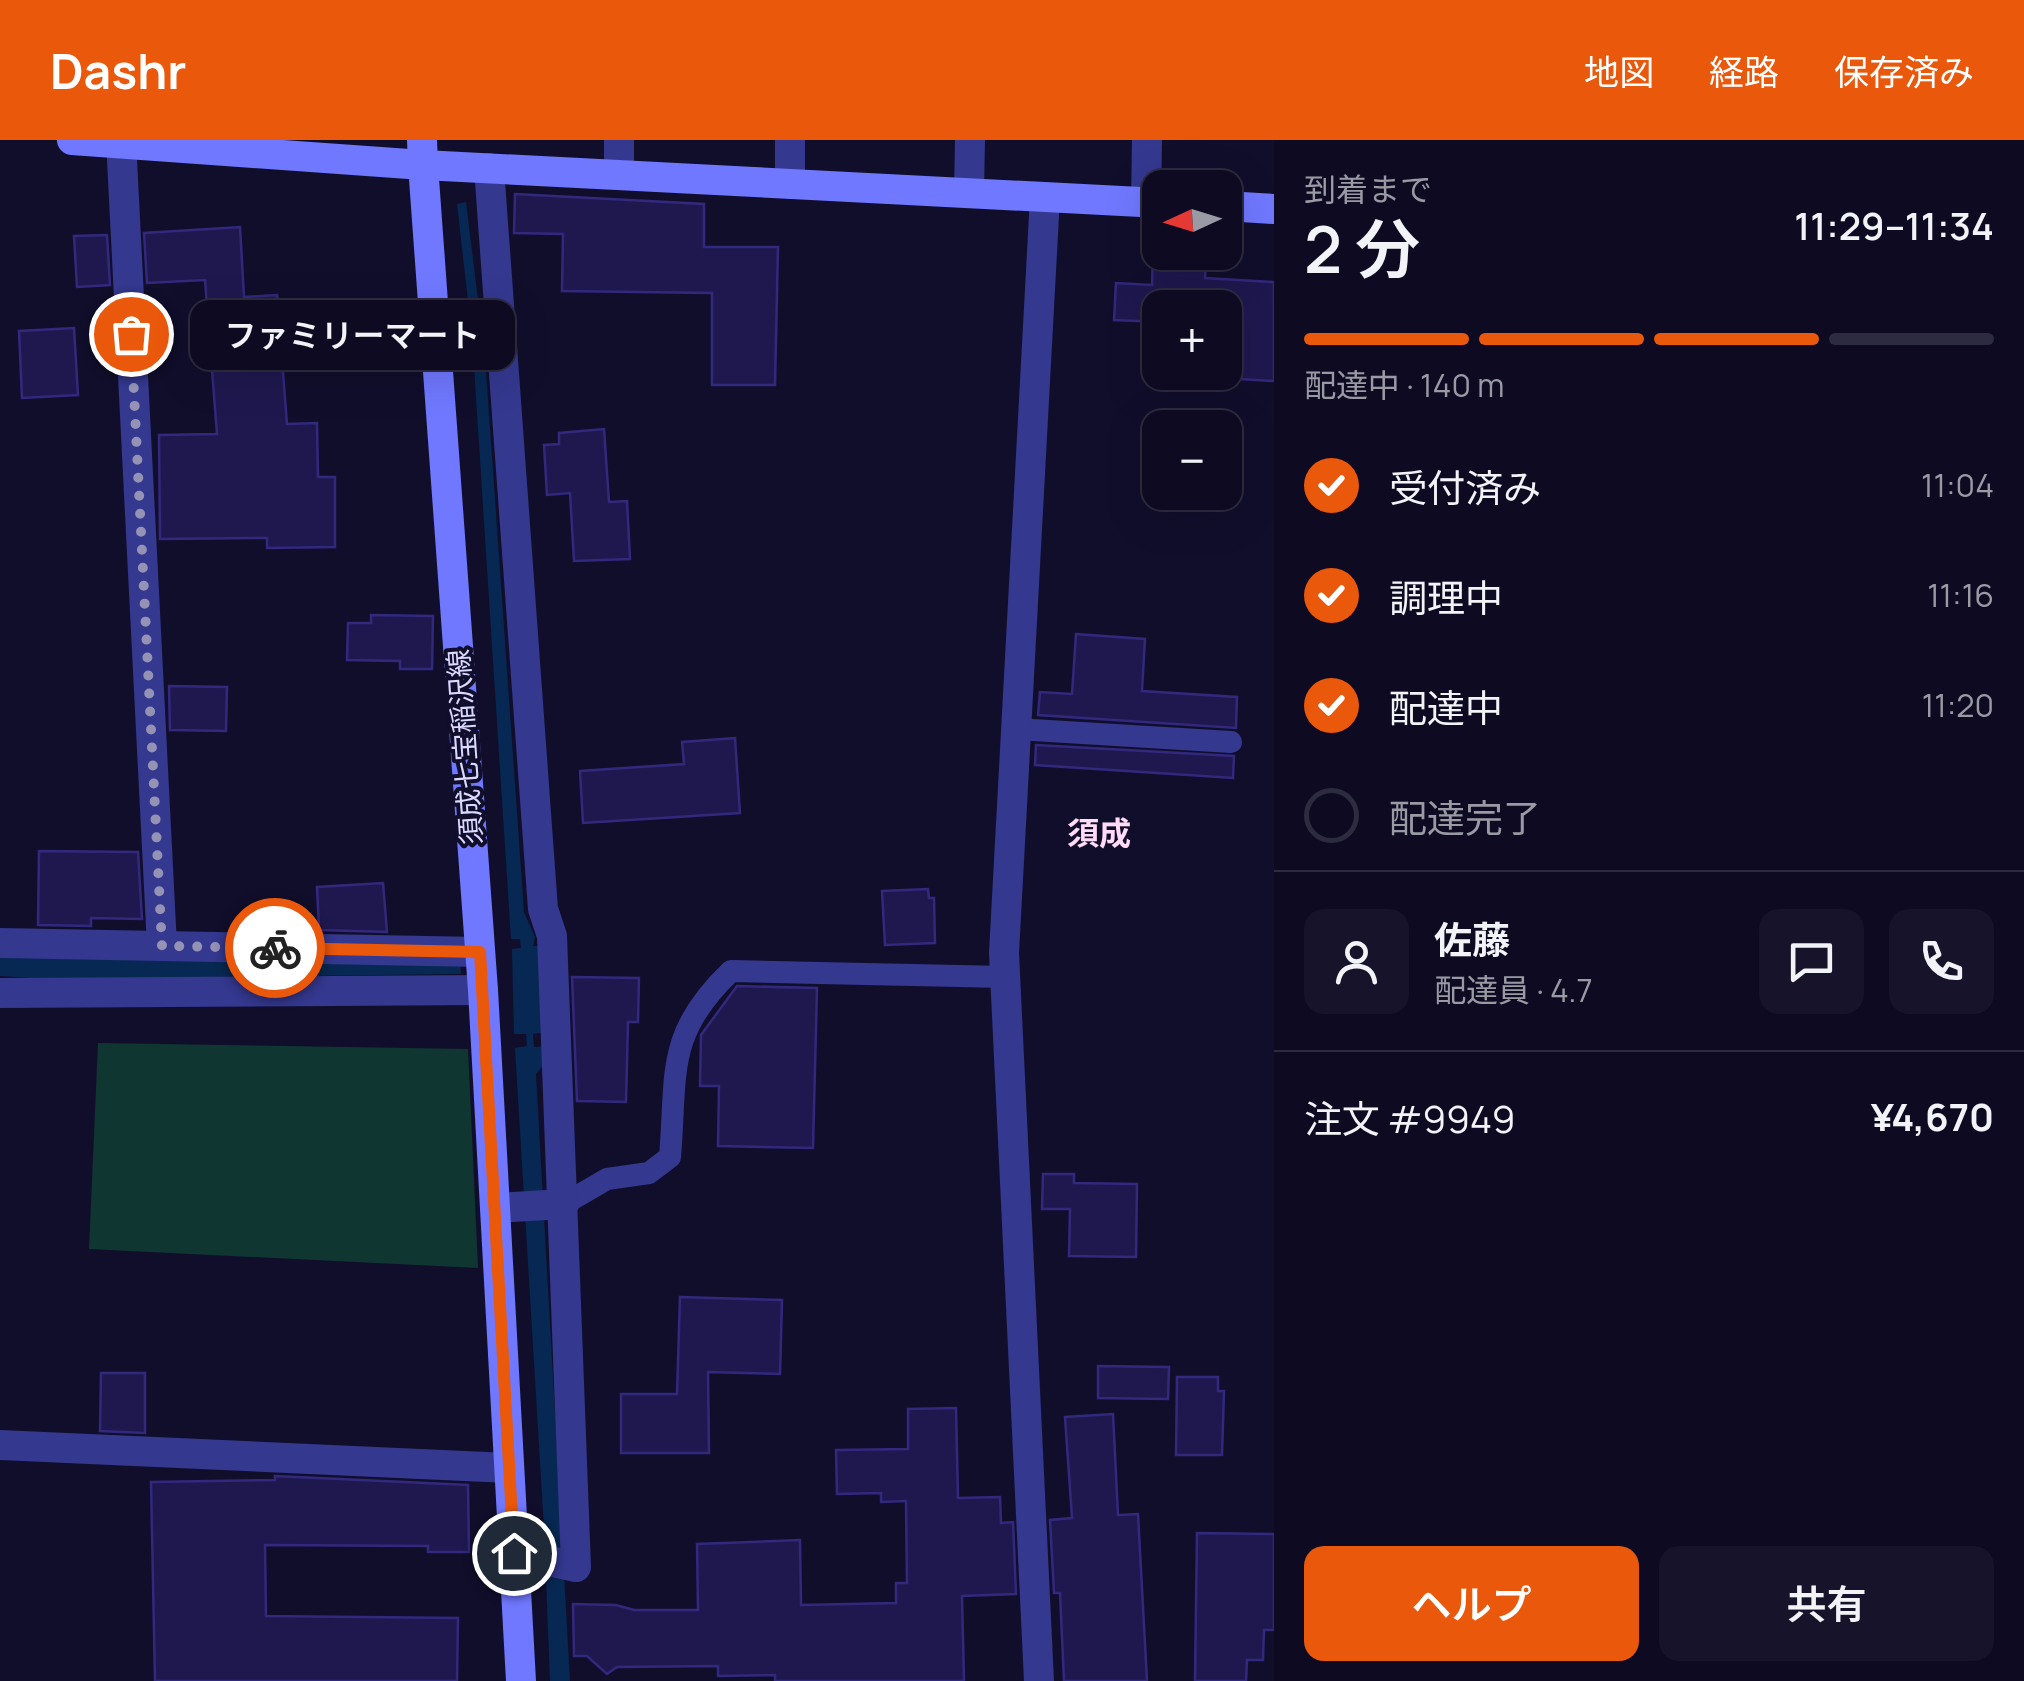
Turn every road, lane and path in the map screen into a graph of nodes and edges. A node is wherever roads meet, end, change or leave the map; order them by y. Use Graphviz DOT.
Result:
graph roads {
  1 [pos="72,140"];
  2 [pos="619,140"];
  3 [pos="790,140"];
  4 [pos="970,140"];
  5 [pos="1147,140"];
  6 [pos="121,141"];
  7 [pos="422,152"];
  8 [pos="490,168"];
  9 [pos="1150,170"];
  10 [pos="619,175"];
  11 [pos="790,184"];
  12 [pos="970,193"];
  13 [pos="1044,197"];
  14 [pos="1142,201"];
  15 [pos="1242,207"];
  16 [pos="1274,209"];
  17 [pos="1016,730"];
  18 [pos="1232,742"];
  19 [pos="0,943"];
  20 [pos="162,946"];
  21 [pos="480,952"];
  22 [pos="1005,977"];
  23 [pos="483,990"];
  24 [pos="0,993"];
  25 [pos="560,1204"];
  26 [pos="507,1207"];
  27 [pos="0,1445"];
  28 [pos="509,1468"];
  29 [pos="527,1556"];
  30 [pos="521,1681"];
  31 [pos="1039,1681"];
  1 -- 6 [label="main road"];
  2 -- 10 [label="street"];
  3 -- 11 [label="street"];
  4 -- 12 [label="street"];
  5 -- 9 [label="street"];
  6 -- 7 [label="main road"];
  6 -- 20 [label="street"];
  7 -- 8 [label="main road"];
  7 -- 21 [label="main road, 須成七宝稲沢線"];
  8 -- 10 [label="main road"];
  8 -- 25 [label="street"];
  10 -- 11 [label="main road"];
  11 -- 12 [label="main road"];
  12 -- 13 [label="main road"];
  13 -- 14 [label="main road"];
  13 -- 17 [label="street"];
  15 -- 16 [label="main road"];
  17 -- 18 [label="lane"];
  17 -- 22 [label="street"];
  19 -- 20 [label="street"];
  20 -- 21 [label="street"];
  21 -- 23 [label="main road, 須成七宝稲沢線"];
  22 -- 25 [label="lane"];
  22 -- 31 [label="street"];
  23 -- 24 [label="street"];
  23 -- 26 [label="main road, 須成七宝稲沢線"];
  25 -- 26 [label="street"];
  25 -- 29 [label="street"];
  26 -- 28 [label="main road, 須成七宝稲沢線"];
  27 -- 28 [label="street"];
  28 -- 29 [label="main road, 須成七宝稲沢線"];
  29 -- 30 [label="main road, 須成七宝稲沢線"];
}
